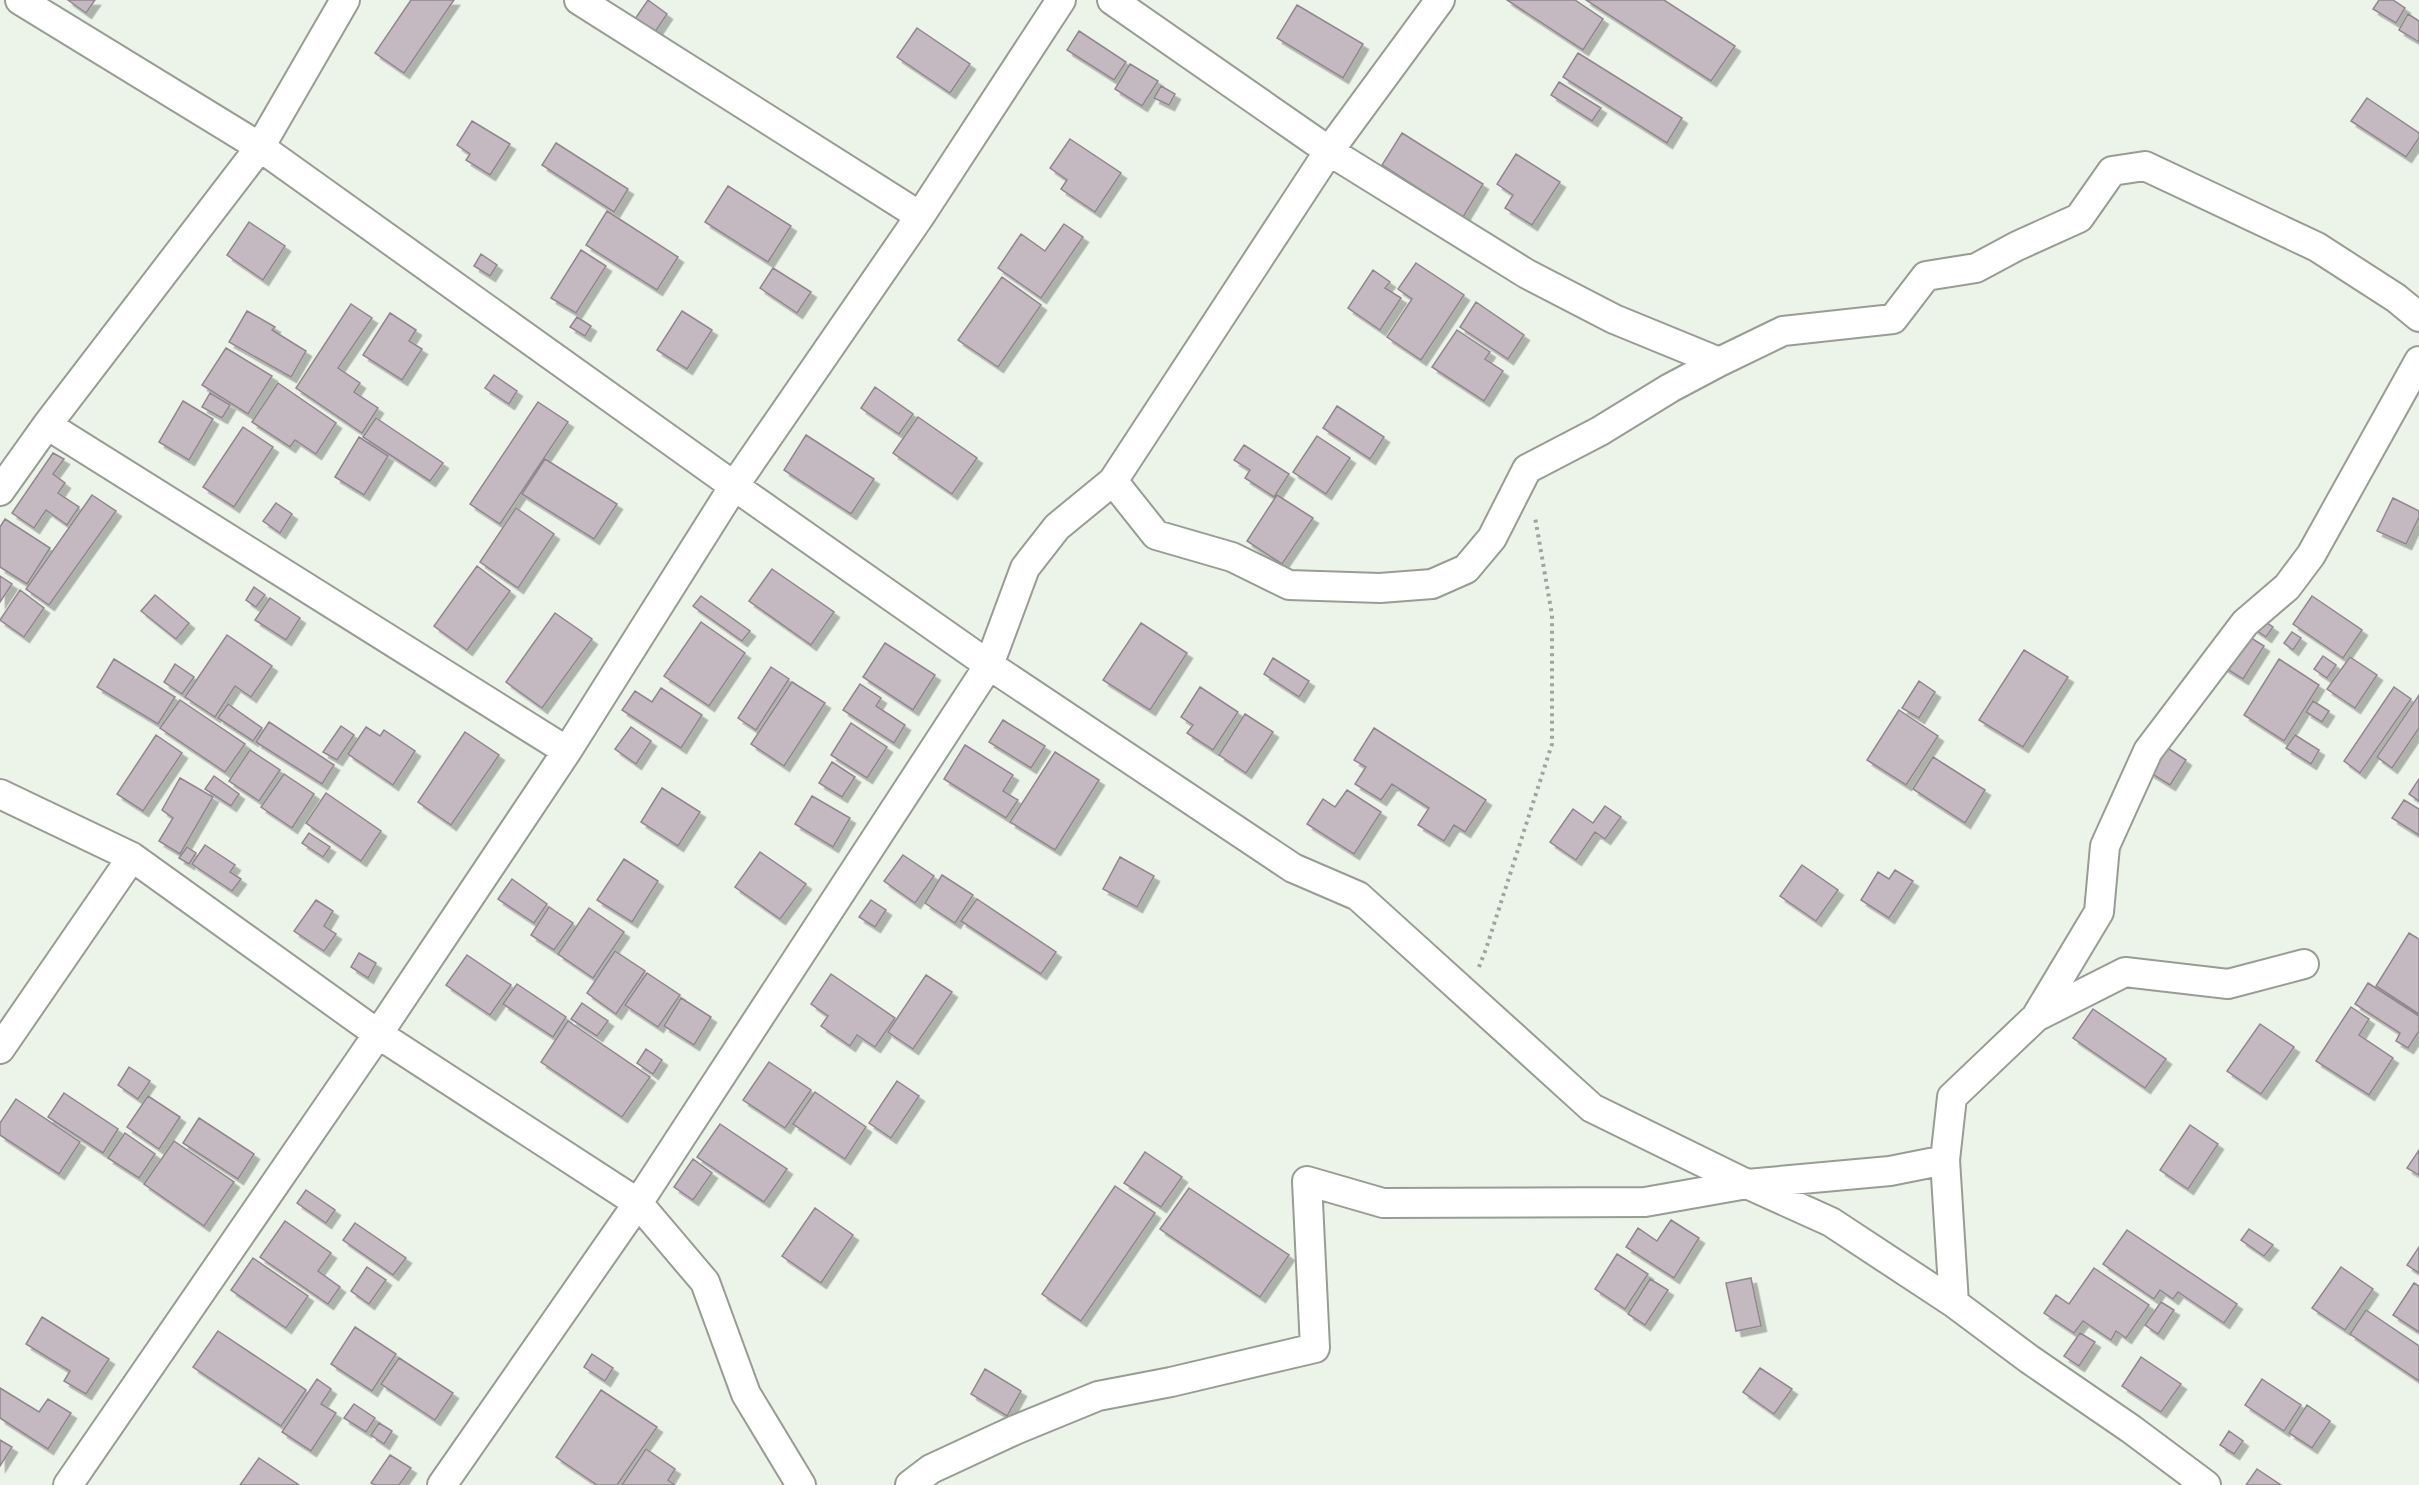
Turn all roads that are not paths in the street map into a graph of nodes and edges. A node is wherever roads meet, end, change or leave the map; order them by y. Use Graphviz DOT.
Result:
graph roads {
  1 [pos="20,0"];
  2 [pos="345,0"];
  3 [pos="579,0"];
  4 [pos="1061,0"];
  5 [pos="1112,0"];
  6 [pos="1440,0"];
  7 [pos="260,147"];
  8 [pos="1329,151"];
  9 [pos="921,216"];
  10 [pos="2419,317"];
  11 [pos="2419,361"];
  12 [pos="1719,362"];
  13 [pos="47,425"];
  14 [pos="1113,481"];
  15 [pos="734,486"];
  16 [pos="0,490"];
  17 [pos="988,665"];
  18 [pos="567,751"];
  19 [pos="0,794"];
  20 [pos="132,857"];
  21 [pos="2304,964"];
  22 [pos="2036,1017"];
  23 [pos="378,1034"];
  24 [pos="0,1049"];
  25 [pos="1945,1160"];
  26 [pos="1747,1184"];
  27 [pos="638,1203"];
  28 [pos="1954,1303"];
  29 [pos="68,1485"];
  30 [pos="442,1485"];
  31 [pos="801,1485"];
  32 [pos="910,1485"];
  33 [pos="2206,1485"];
  1 -- 7 [label="street"];
  2 -- 7 [label="street"];
  3 -- 9 [label="street"];
  4 -- 9 [label="street"];
  5 -- 8 [label="street"];
  6 -- 8 [label="street"];
  7 -- 13 [label="street"];
  7 -- 15 [label="street"];
  8 -- 12 [label="street"];
  8 -- 14 [label="street"];
  9 -- 15 [label="street"];
  10 -- 12 [label="street"];
  11 -- 22 [label="street"];
  12 -- 14 [label="street"];
  13 -- 16 [label="street"];
  13 -- 18 [label="street"];
  14 -- 17 [label="street"];
  15 -- 17 [label="street"];
  15 -- 18 [label="street"];
  17 -- 26 [label="street"];
  17 -- 27 [label="street"];
  18 -- 23 [label="street"];
  19 -- 20 [label="street"];
  20 -- 23 [label="street"];
  20 -- 24 [label="street"];
  21 -- 22 [label="street"];
  22 -- 25 [label="street"];
  23 -- 27 [label="street"];
  23 -- 29 [label="street"];
  25 -- 26 [label="street"];
  25 -- 28 [label="street"];
  26 -- 28 [label="street"];
  26 -- 32 [label="street"];
  27 -- 30 [label="street"];
  27 -- 31 [label="street"];
  28 -- 33 [label="street"];
}
